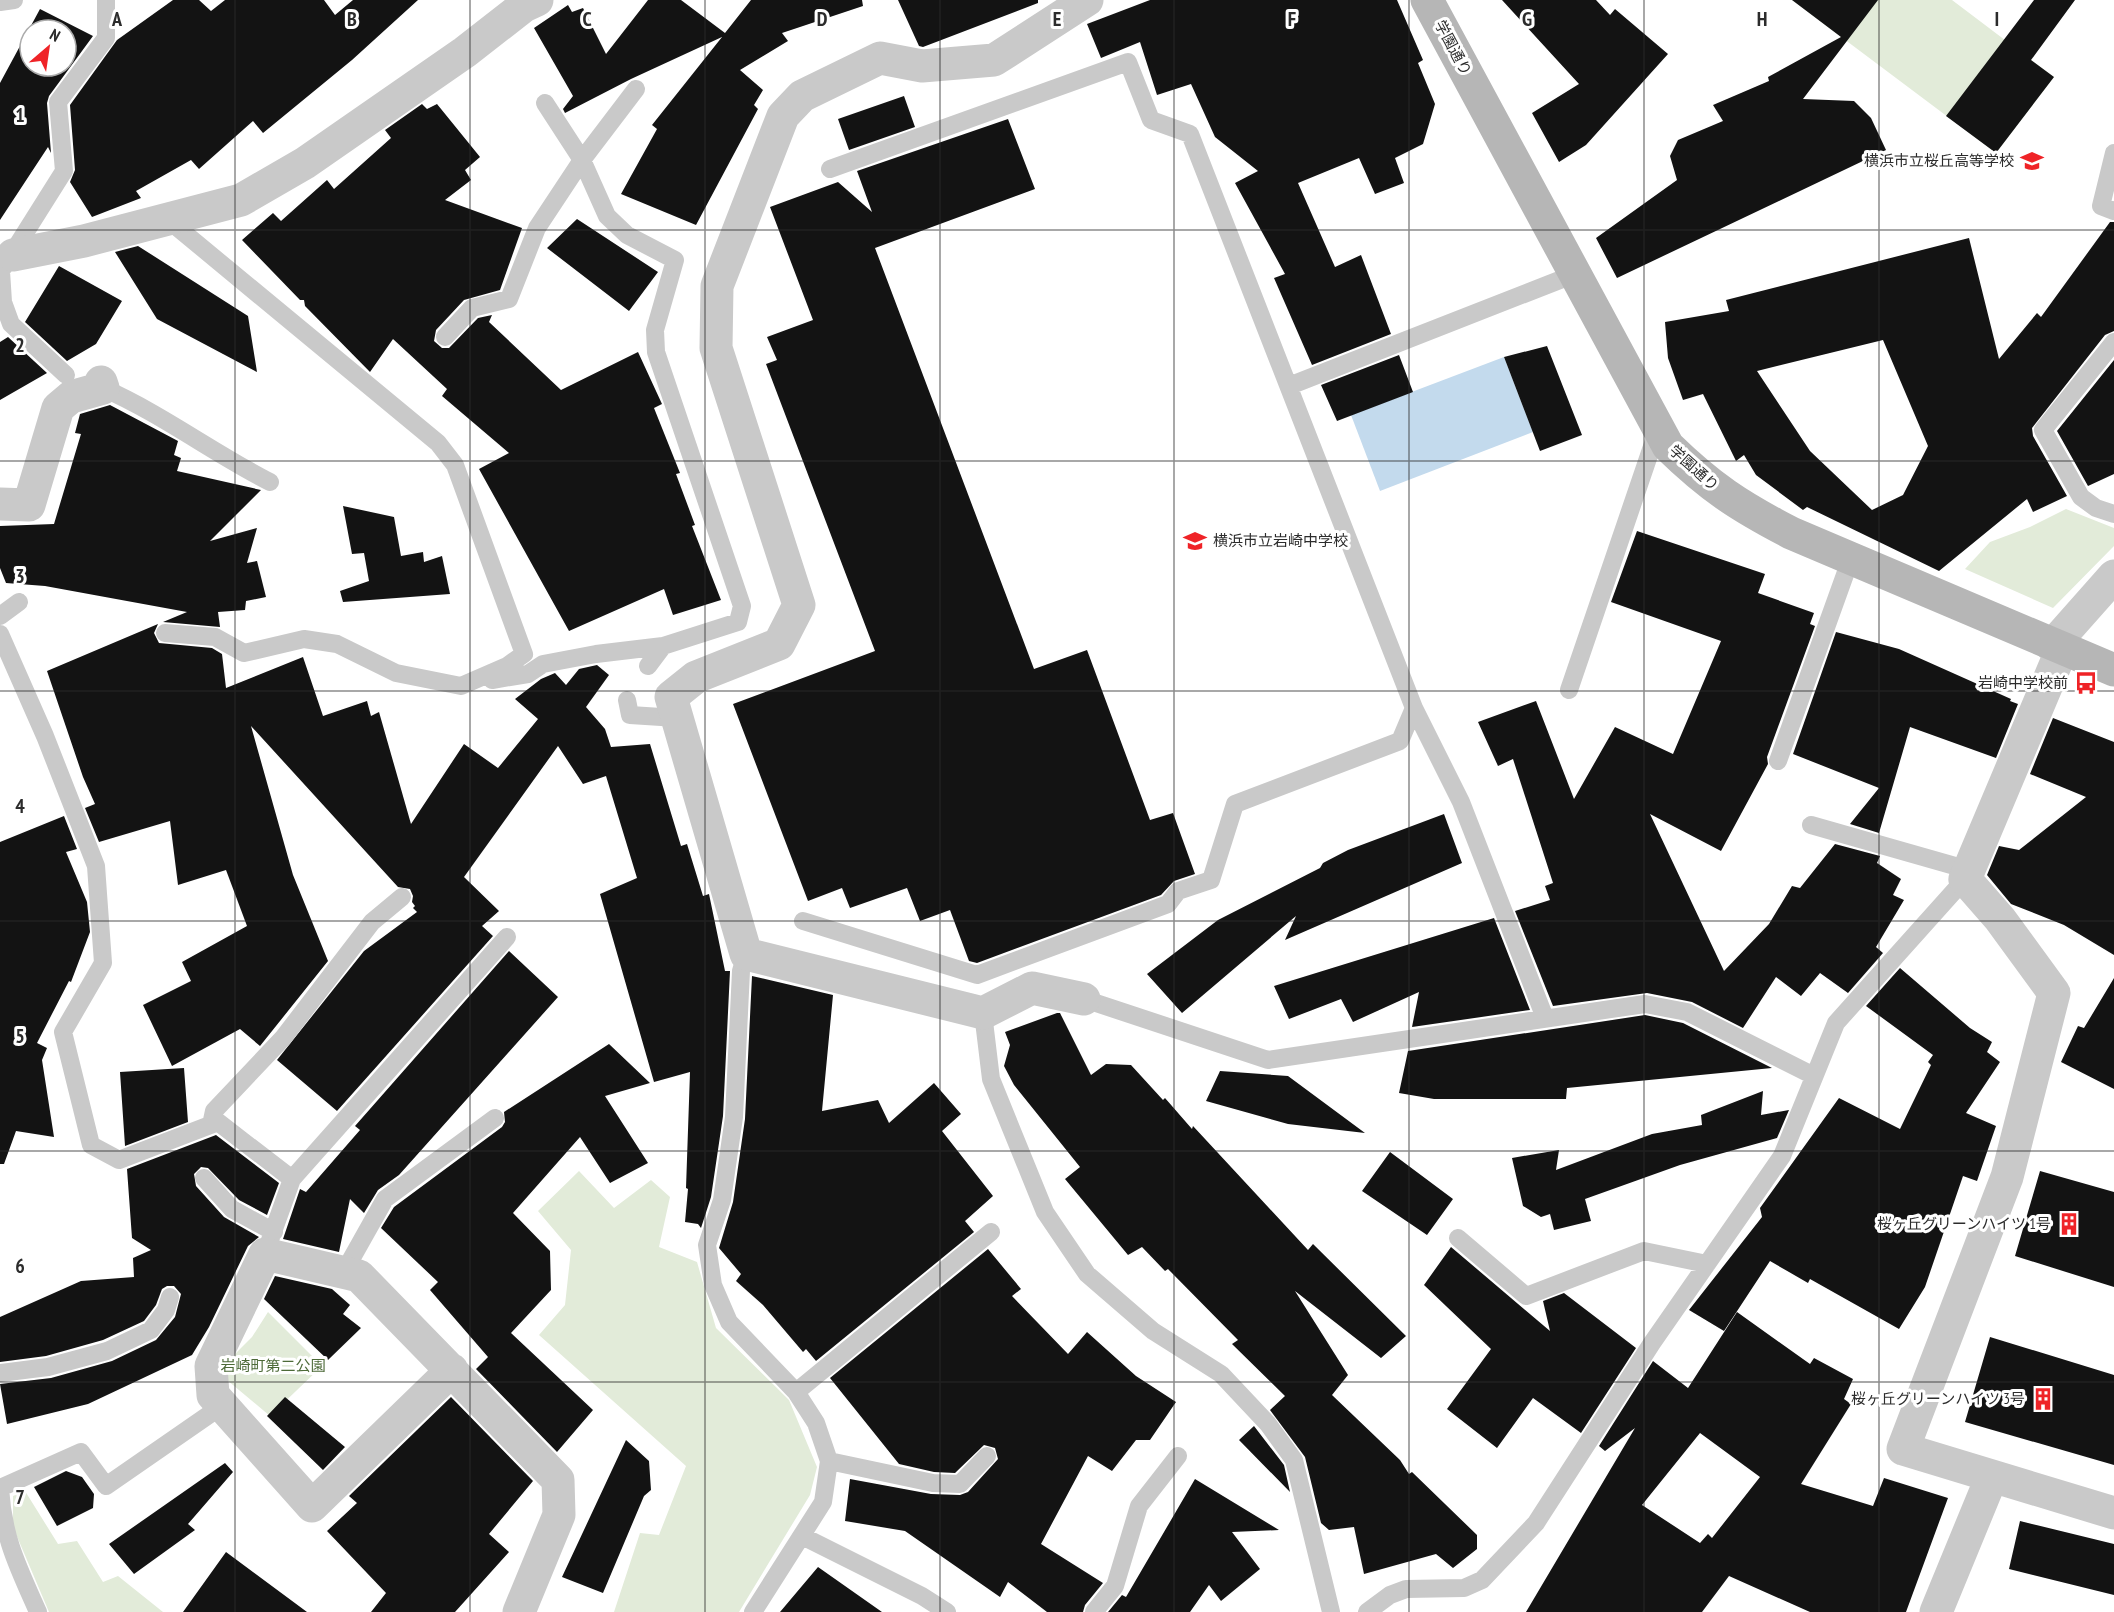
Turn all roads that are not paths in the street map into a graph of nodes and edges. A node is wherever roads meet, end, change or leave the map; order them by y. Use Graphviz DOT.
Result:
graph roads {
  1 [pos="14,0"];
  2 [pos="106,0"];
  3 [pos="537,0"];
  4 [pos="1087,0"];
  5 [pos="1427,0"];
  6 [pos="0,2"];
  7 [pos="636,89"];
  8 [pos="545,104"];
  9 [pos="2114,153"];
  10 [pos="582,160"];
  11 [pos="830,169"];
  12 [pos="2114,211"];
  13 [pos="166,218"];
  14 [pos="13,255"];
  15 [pos="1575,274"];
  16 [pos="445,337"];
  17 [pos="2114,342"];
  18 [pos="66,375"];
  19 [pos="102,385"];
  20 [pos="1288,386"];
  21 [pos="1658,429"];
  22 [pos="270,482"];
  23 [pos="0,504"];
  24 [pos="2114,514"];
  25 [pos="1851,558"];
  26 [pos="2114,576"];
  27 [pos="20,602"];
  28 [pos="0,616"];
  29 [pos="165,633"];
  30 [pos="0,634"];
  31 [pos="663,646"];
  32 [pos="2057,647"];
  33 [pos="648,666"];
  34 [pos="2114,670"];
  35 [pos="460,686"];
  36 [pos="1569,690"];
  37 [pos="627,700"];
  38 [pos="1414,708"];
  39 [pos="677,718"];
  40 [pos="1778,761"];
  41 [pos="1811,825"];
  42 [pos="1967,874"];
  43 [pos="402,897"];
  44 [pos="804,921"];
  45 [pos="507,937"];
  46 [pos="746,954"];
  47 [pos="1084,999"];
  48 [pos="983,1013"];
  49 [pos="1545,1018"];
  50 [pos="1814,1076"];
  51 [pos="495,1118"];
  52 [pos="211,1125"];
  53 [pos="204,1178"];
  54 [pos="292,1179"];
  55 [pos="991,1232"];
  56 [pos="1458,1238"];
  57 [pos="269,1243"];
  58 [pos="1707,1264"];
  59 [pos="344,1272"];
  60 [pos="170,1297"];
  61 [pos="452,1370"];
  62 [pos="0,1373"];
  63 [pos="796,1392"];
  64 [pos="223,1405"];
  65 [pos="987,1456"];
  66 [pos="1178,1456"];
  67 [pos="829,1461"];
  68 [pos="1992,1476"];
  69 [pos="2114,1513"];
  70 [pos="802,1536"];
  71 [pos="38,1612"];
  72 [pos="519,1612"];
  73 [pos="753,1612"];
  74 [pos="947,1612"];
  75 [pos="1094,1612"];
  76 [pos="1331,1612"];
  77 [pos="1367,1612"];
  78 [pos="1936,1612"];
  1 -- 6 [label="lane"];
  2 -- 14 [label="lane"];
  3 -- 13 [label="street"];
  4 -- 39 [label="street"];
  5 -- 15 [label="street, 学園通り"];
  7 -- 10 [label="lane"];
  8 -- 10 [label="lane"];
  9 -- 12 [label="lane"];
  10 -- 16 [label="lane"];
  10 -- 31 [label="lane"];
  11 -- 20 [label="lane"];
  13 -- 14 [label="street"];
  13 -- 35 [label="lane"];
  14 -- 18 [label="lane"];
  15 -- 20 [label="lane"];
  15 -- 21 [label="street, 学園通り"];
  17 -- 24 [label="lane"];
  19 -- 22 [label="lane"];
  19 -- 23 [label="street"];
  20 -- 38 [label="lane"];
  21 -- 25 [label="street, 学園通り"];
  21 -- 36 [label="lane"];
  25 -- 32 [label="street, 学園通り"];
  25 -- 40 [label="lane"];
  26 -- 32 [label="street"];
  27 -- 28 [label="lane"];
  29 -- 35 [label="lane"];
  30 -- 52 [label="lane"];
  31 -- 33 [label="lane"];
  31 -- 35 [label="lane"];
  32 -- 34 [label="street, 学園通り"];
  32 -- 42 [label="street"];
  37 -- 39 [label="lane"];
  38 -- 44 [label="lane"];
  38 -- 49 [label="lane"];
  39 -- 46 [label="street"];
  41 -- 42 [label="lane"];
  42 -- 50 [label="lane"];
  42 -- 68 [label="street"];
  43 -- 52 [label="lane"];
  45 -- 54 [label="lane"];
  46 -- 48 [label="street"];
  46 -- 63 [label="lane"];
  47 -- 48 [label="street"];
  47 -- 49 [label="lane"];
  48 -- 76 [label="lane"];
  49 -- 50 [label="lane"];
  50 -- 58 [label="lane"];
  51 -- 59 [label="lane"];
  52 -- 54 [label="lane"];
  53 -- 57 [label="lane"];
  54 -- 57 [label="lane"];
  55 -- 63 [label="lane"];
  56 -- 58 [label="lane"];
  57 -- 59 [label="street"];
  57 -- 64 [label="street"];
  58 -- 77 [label="lane"];
  59 -- 61 [label="street"];
  60 -- 62 [label="lane"];
  61 -- 64 [label="street"];
  61 -- 72 [label="street"];
  63 -- 67 [label="lane"];
  64 -- 71 [label="lane"];
  65 -- 67 [label="lane"];
  66 -- 75 [label="lane"];
  67 -- 70 [label="lane"];
  68 -- 69 [label="street"];
  68 -- 78 [label="street"];
  70 -- 73 [label="lane"];
  70 -- 74 [label="lane"];
}
